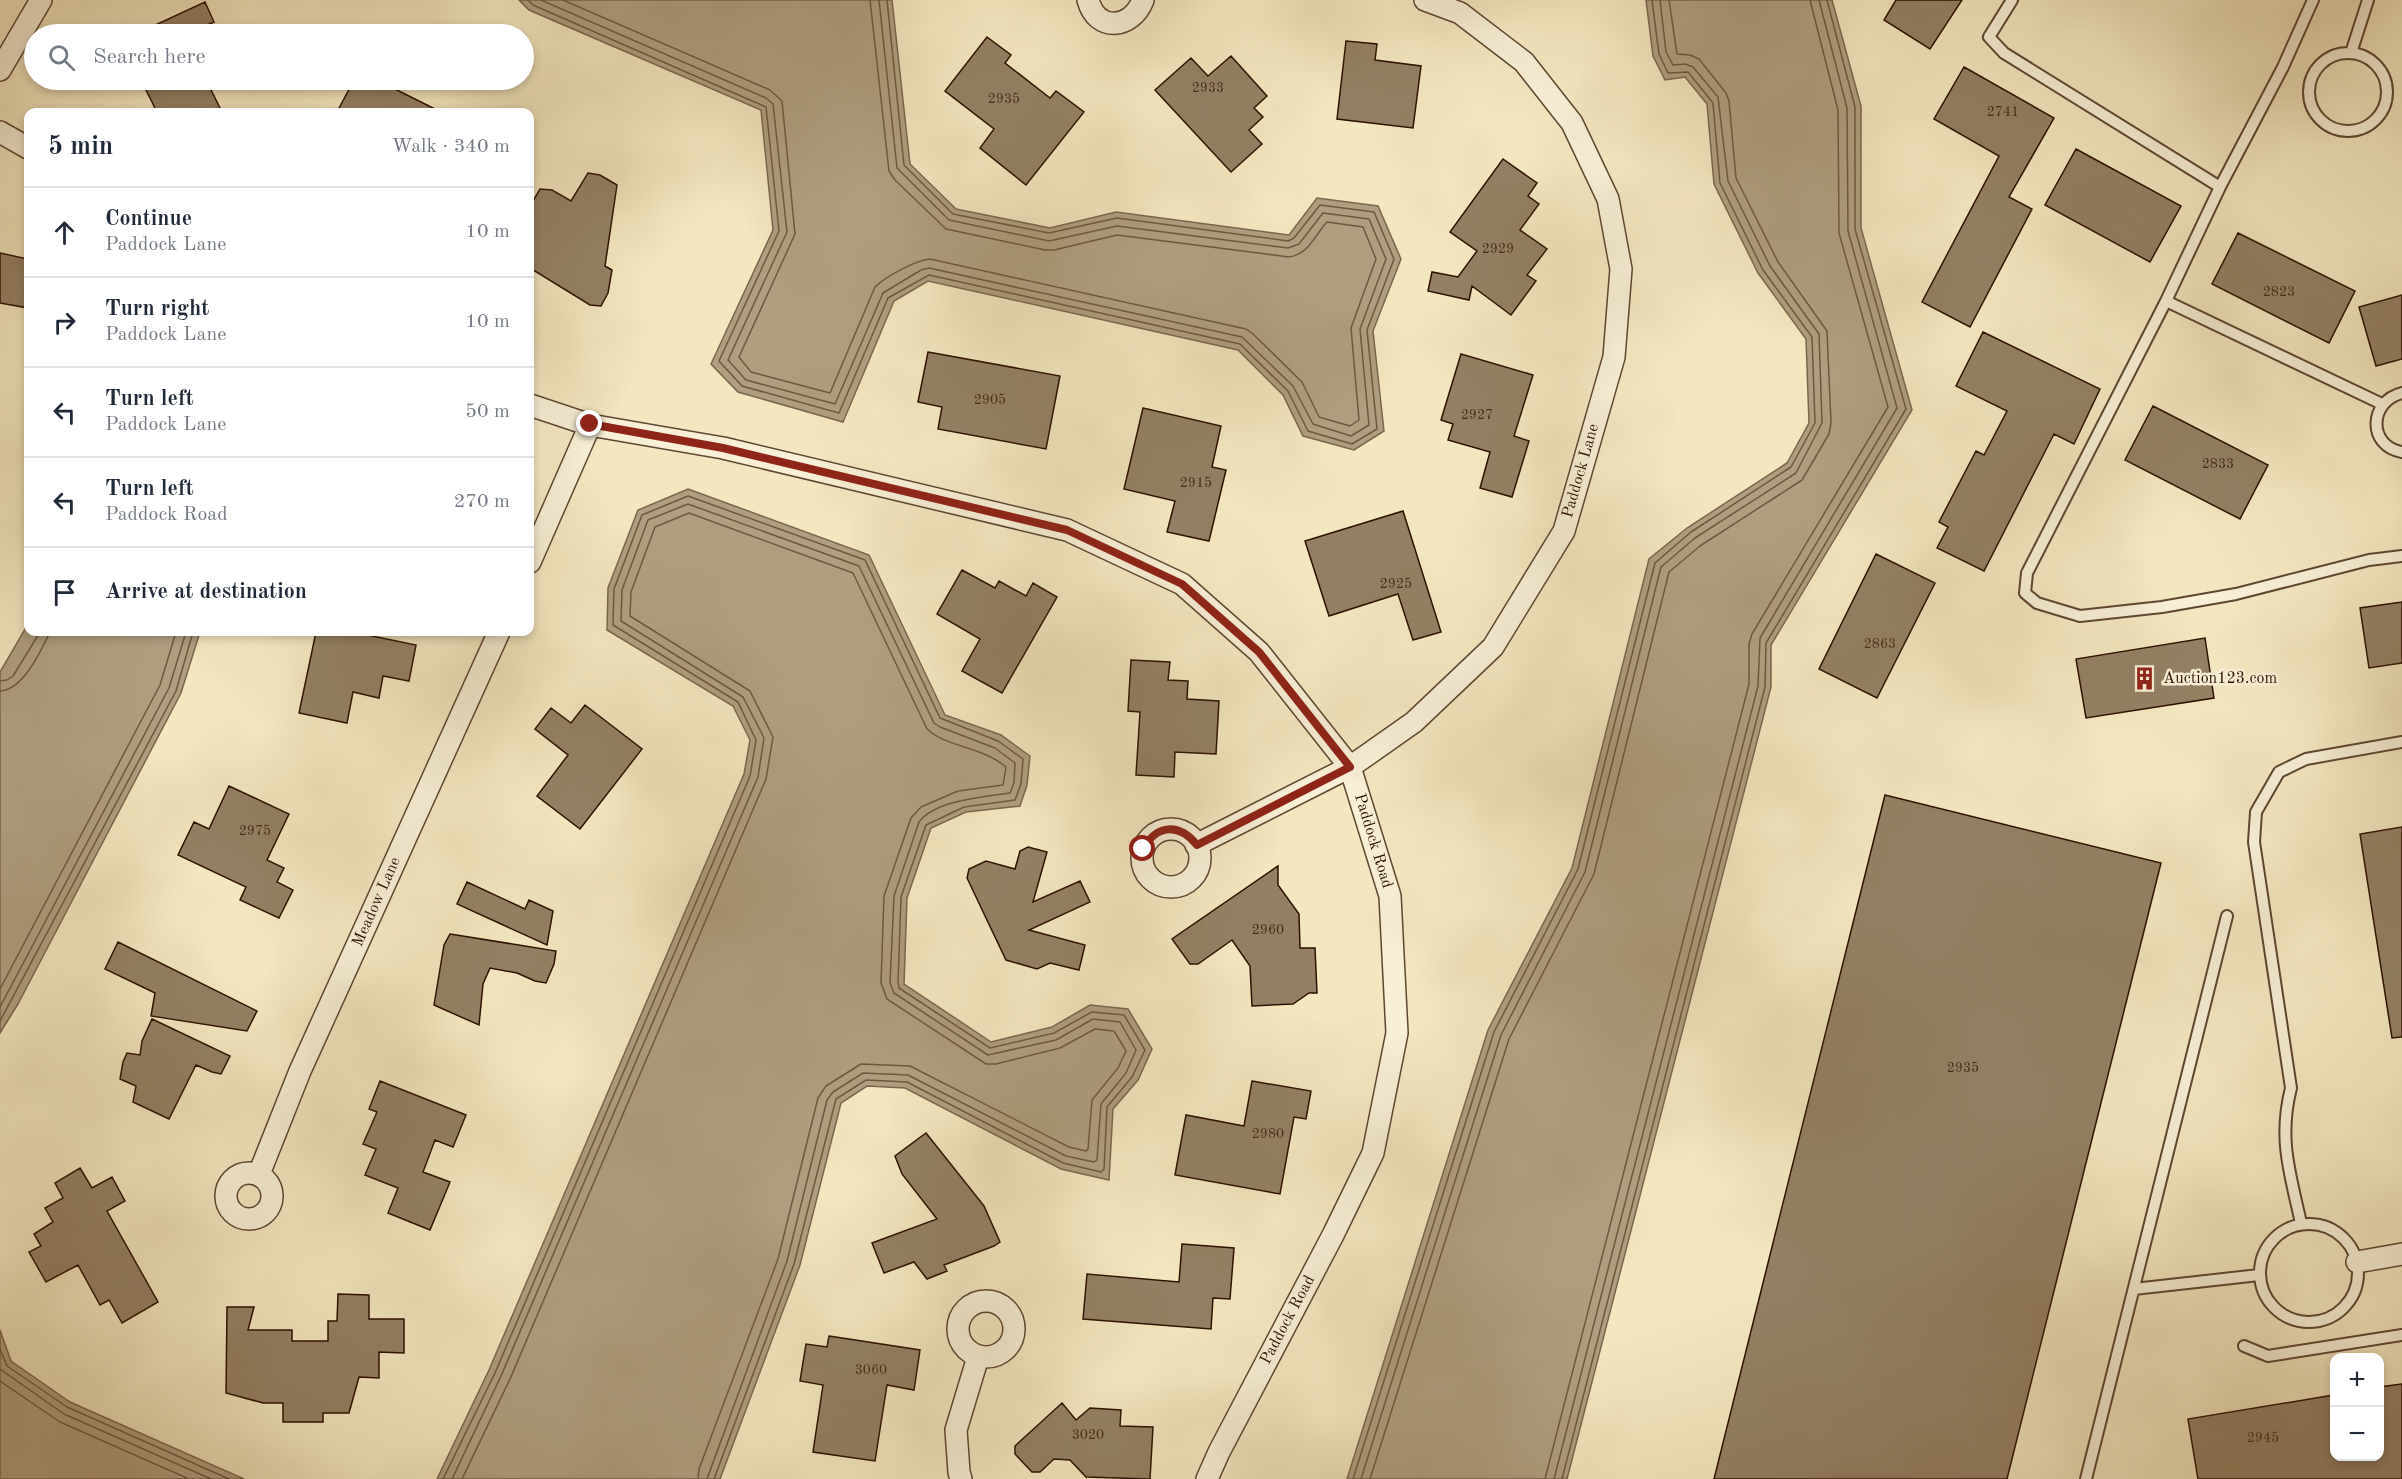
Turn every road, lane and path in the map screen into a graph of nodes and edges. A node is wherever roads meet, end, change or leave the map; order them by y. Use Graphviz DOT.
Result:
graph roads {
  1 [pos="41,0"];
  2 [pos="1088,0"];
  3 [pos="1143,0"];
  4 [pos="1425,0"];
  5 [pos="2012,0"];
  6 [pos="2313,0"];
  7 [pos="2368,0"];
  8 [pos="27,24"];
  9 [pos="24,29"];
  10 [pos="2351,53"];
  11 [pos="0,70"];
  12 [pos="0,132"];
  13 [pos="24,146"];
  14 [pos="2220,187"];
  15 [pos="2166,301"];
  16 [pos="2402,393"];
  17 [pos="2382,405"];
  18 [pos="534,406"];
  19 [pos="590,424"];
  20 [pos="2402,452"];
  21 [pos="534,553"];
  22 [pos="2402,556"];
  23 [pos="497,636"];
  24 [pos="2402,742"];
  25 [pos="1350,767"];
  26 [pos="1197,845"];
  27 [pos="2227,916"];
  28 [pos="259,1174"];
  29 [pos="2301,1223"];
  30 [pos="2402,1254"];
  31 [pos="2357,1262"];
  32 [pos="2259,1275"];
  33 [pos="2134,1289"];
  34 [pos="2402,1335"];
  35 [pos="2244,1347"];
  36 [pos="978,1357"];
  37 [pos="961,1479"];
  38 [pos="1208,1479"];
  39 [pos="2086,1479"];
  1 -- 8 [label="street"];
  2 -- 3 [label="street"];
  4 -- 25 [label="street, Paddock Lane"];
  5 -- 14 [label="lane"];
  6 -- 14 [label="lane"];
  7 -- 10 [label="lane"];
  9 -- 11 [label="street"];
  10 -- 10 [label="lane"];
  12 -- 13 [label="street"];
  14 -- 15 [label="lane"];
  15 -- 17 [label="lane"];
  15 -- 22 [label="lane"];
  16 -- 17 [label="lane"];
  17 -- 20 [label="lane"];
  18 -- 19 [label="street, Paddock Road"];
  19 -- 21 [label="street"];
  19 -- 25 [label="street, Paddock Road"];
  23 -- 28 [label="street, Meadow Lane"];
  24 -- 29 [label="lane"];
  25 -- 26 [label="street, Paddock Lane"];
  25 -- 38 [label="street, Paddock Road"];
  27 -- 33 [label="lane"];
  29 -- 31 [label="lane"];
  29 -- 32 [label="lane"];
  30 -- 31 [label="street"];
  31 -- 32 [label="lane"];
  32 -- 33 [label="lane"];
  33 -- 39 [label="lane"];
  34 -- 35 [label="lane"];
  36 -- 37 [label="street"];
}
